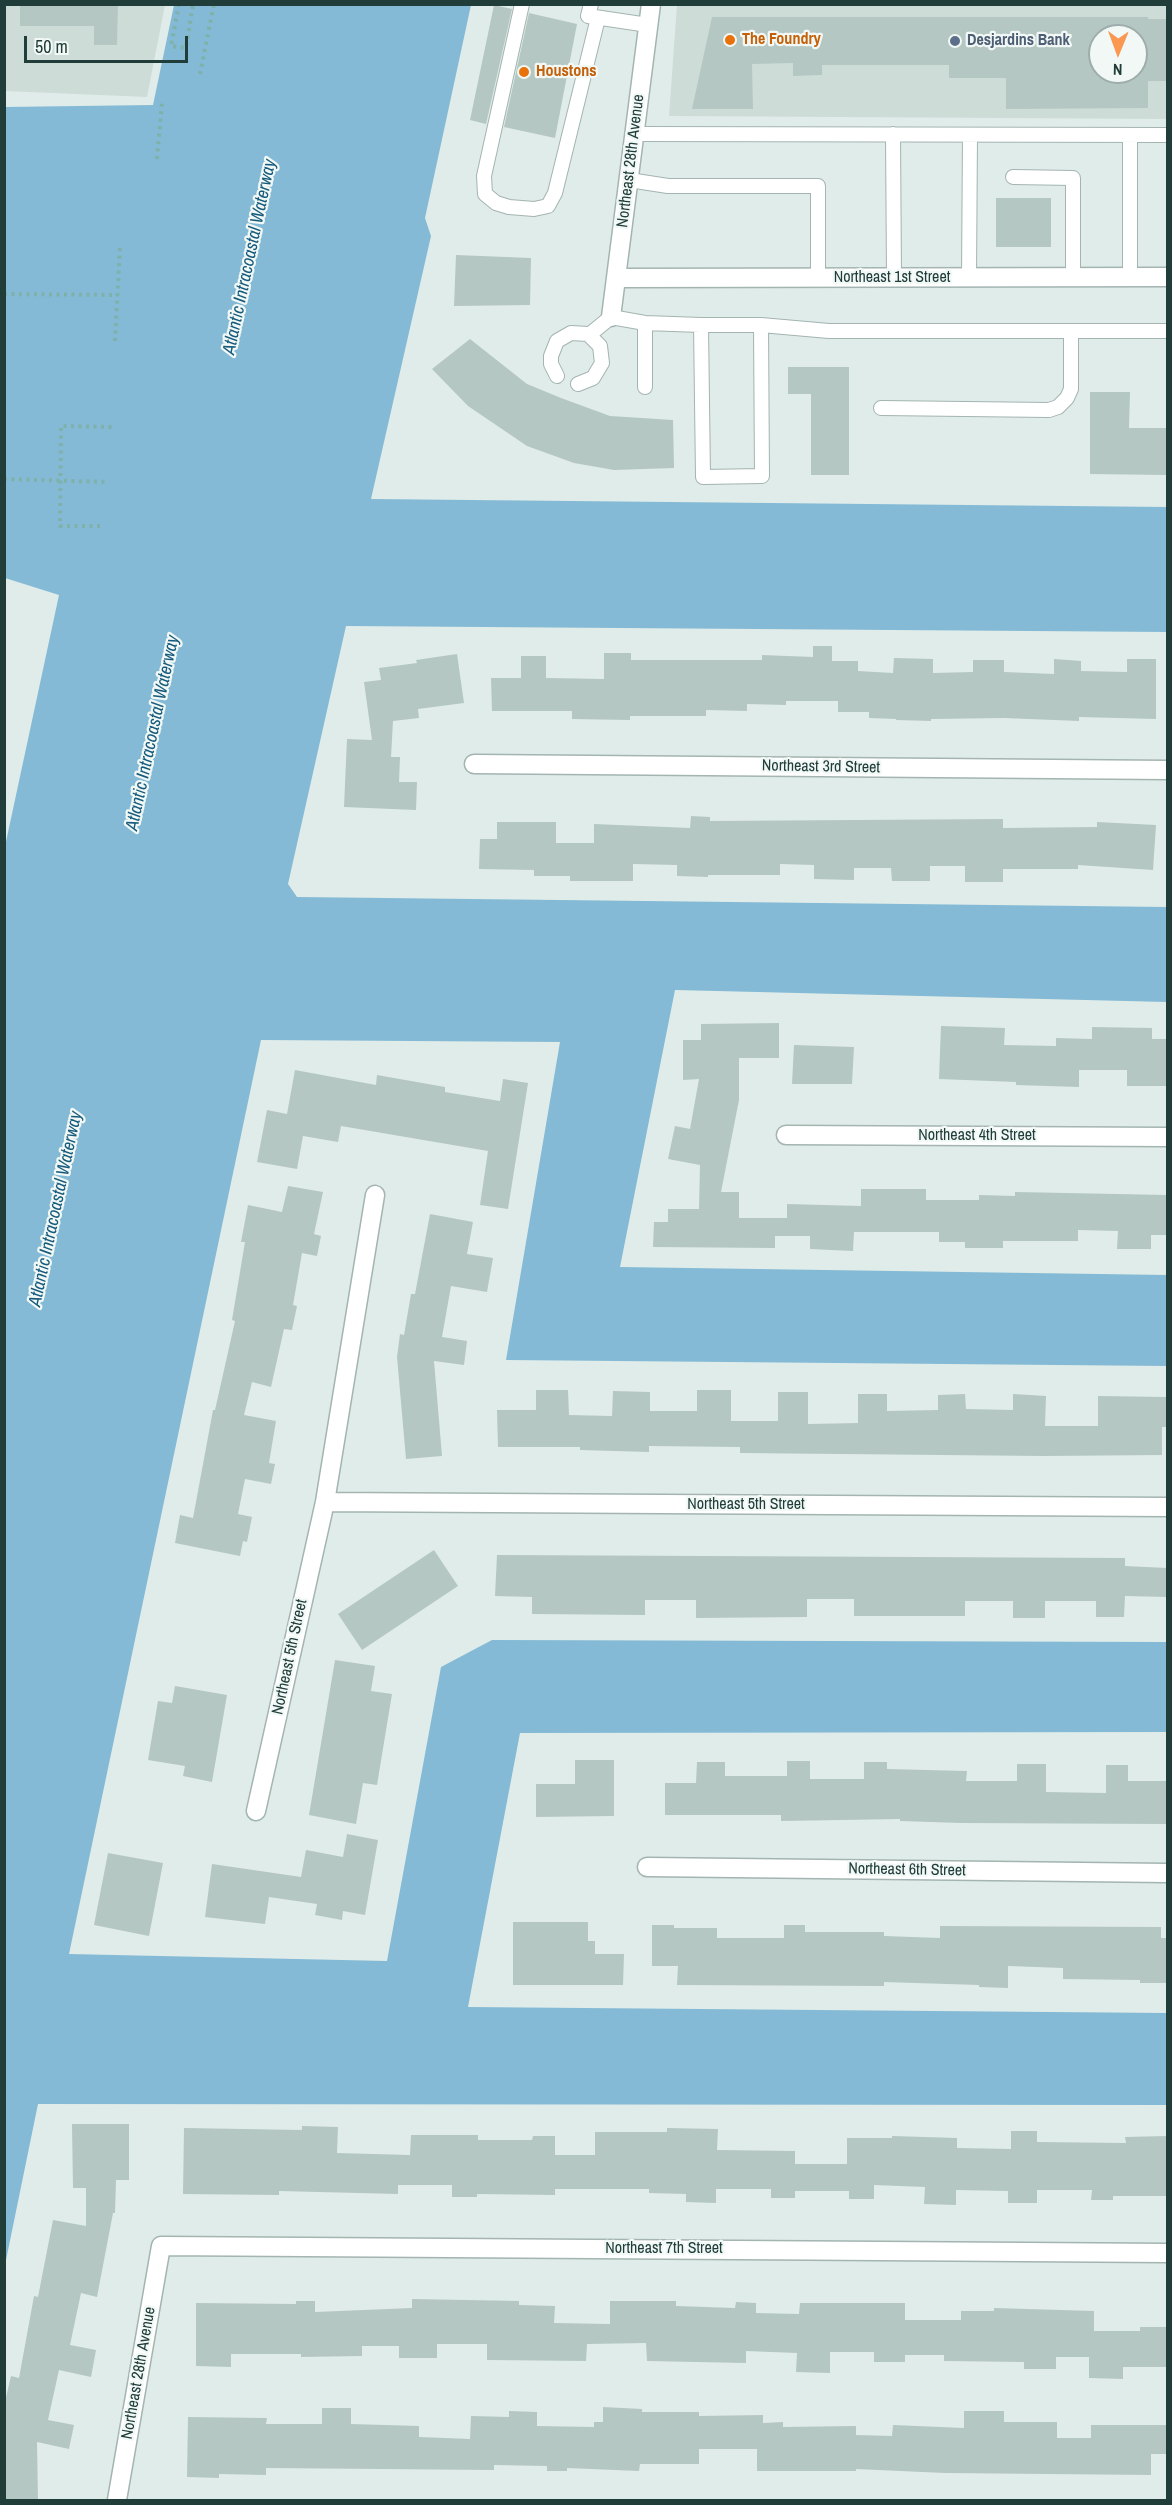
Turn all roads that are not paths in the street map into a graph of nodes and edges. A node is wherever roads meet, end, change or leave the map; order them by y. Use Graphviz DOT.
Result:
graph roads {
  1 [pos="522,4"];
  2 [pos="591,4"];
  3 [pos="651,4"];
  4 [pos="598,18"];
  5 [pos="648,25"];
  6 [pos="635,134"];
  7 [pos="893,135"];
  8 [pos="970,135"];
  9 [pos="1130,135"];
  10 [pos="1167,135"];
  11 [pos="1013,177"];
  12 [pos="629,180"];
  13 [pos="1073,277"];
  14 [pos="1130,277"];
  15 [pos="1167,277"];
  16 [pos="617,278"];
  17 [pos="818,278"];
  18 [pos="894,278"];
  19 [pos="969,278"];
  20 [pos="611,317"];
  21 [pos="645,323"];
  22 [pos="701,325"];
  23 [pos="761,325"];
  24 [pos="1071,331"];
  25 [pos="1167,332"];
  26 [pos="589,335"];
  27 [pos="557,376"];
  28 [pos="578,384"];
  29 [pos="645,387"];
  30 [pos="880,408"];
  31 [pos="474,764"];
  32 [pos="1167,770"];
  33 [pos="786,1135"];
  34 [pos="1167,1137"];
  35 [pos="375,1195"];
  36 [pos="325,1502"];
  37 [pos="1167,1507"];
  38 [pos="256,1811"];
  39 [pos="647,1867"];
  40 [pos="1167,1874"];
  41 [pos="161,2246"];
  42 [pos="1167,2253"];
  43 [pos="117,2500"];
  1 -- 4 [label="lane"];
  2 -- 4 [label="lane"];
  3 -- 5 [label="street, Northeast 28th Avenue"];
  4 -- 5 [label="lane"];
  5 -- 6 [label="street, Northeast 28th Avenue"];
  6 -- 7 [label="lane"];
  6 -- 12 [label="street, Northeast 28th Avenue"];
  7 -- 8 [label="lane"];
  7 -- 18 [label="lane"];
  8 -- 9 [label="lane"];
  8 -- 19 [label="lane"];
  9 -- 10 [label="lane"];
  9 -- 14 [label="lane"];
  11 -- 13 [label="lane"];
  12 -- 16 [label="street, Northeast 28th Avenue"];
  12 -- 17 [label="lane"];
  13 -- 14 [label="street, Northeast 1st Street"];
  13 -- 19 [label="street, Northeast 1st Street"];
  14 -- 15 [label="street, Northeast 1st Street"];
  16 -- 17 [label="street, Northeast 1st Street"];
  16 -- 20 [label="street, Northeast 28th Avenue"];
  17 -- 18 [label="street, Northeast 1st Street"];
  18 -- 19 [label="street, Northeast 1st Street"];
  20 -- 21 [label="lane"];
  20 -- 26 [label="lane"];
  21 -- 22 [label="lane"];
  21 -- 29 [label="lane"];
  22 -- 23 [label="lane"];
  22 -- 23 [label="lane"];
  23 -- 24 [label="lane"];
  24 -- 25 [label="lane"];
  24 -- 30 [label="lane"];
  26 -- 27 [label="lane"];
  26 -- 28 [label="lane"];
  31 -- 32 [label="street, Northeast 3rd Street"];
  33 -- 34 [label="street, Northeast 4th Street"];
  35 -- 36 [label="street, Northeast 5th Street"];
  36 -- 37 [label="street, Northeast 5th Street"];
  36 -- 38 [label="street, Northeast 5th Street"];
  39 -- 40 [label="street, Northeast 6th Street"];
  41 -- 42 [label="street, Northeast 7th Street"];
  41 -- 43 [label="street, Northeast 28th Avenue"];
}
